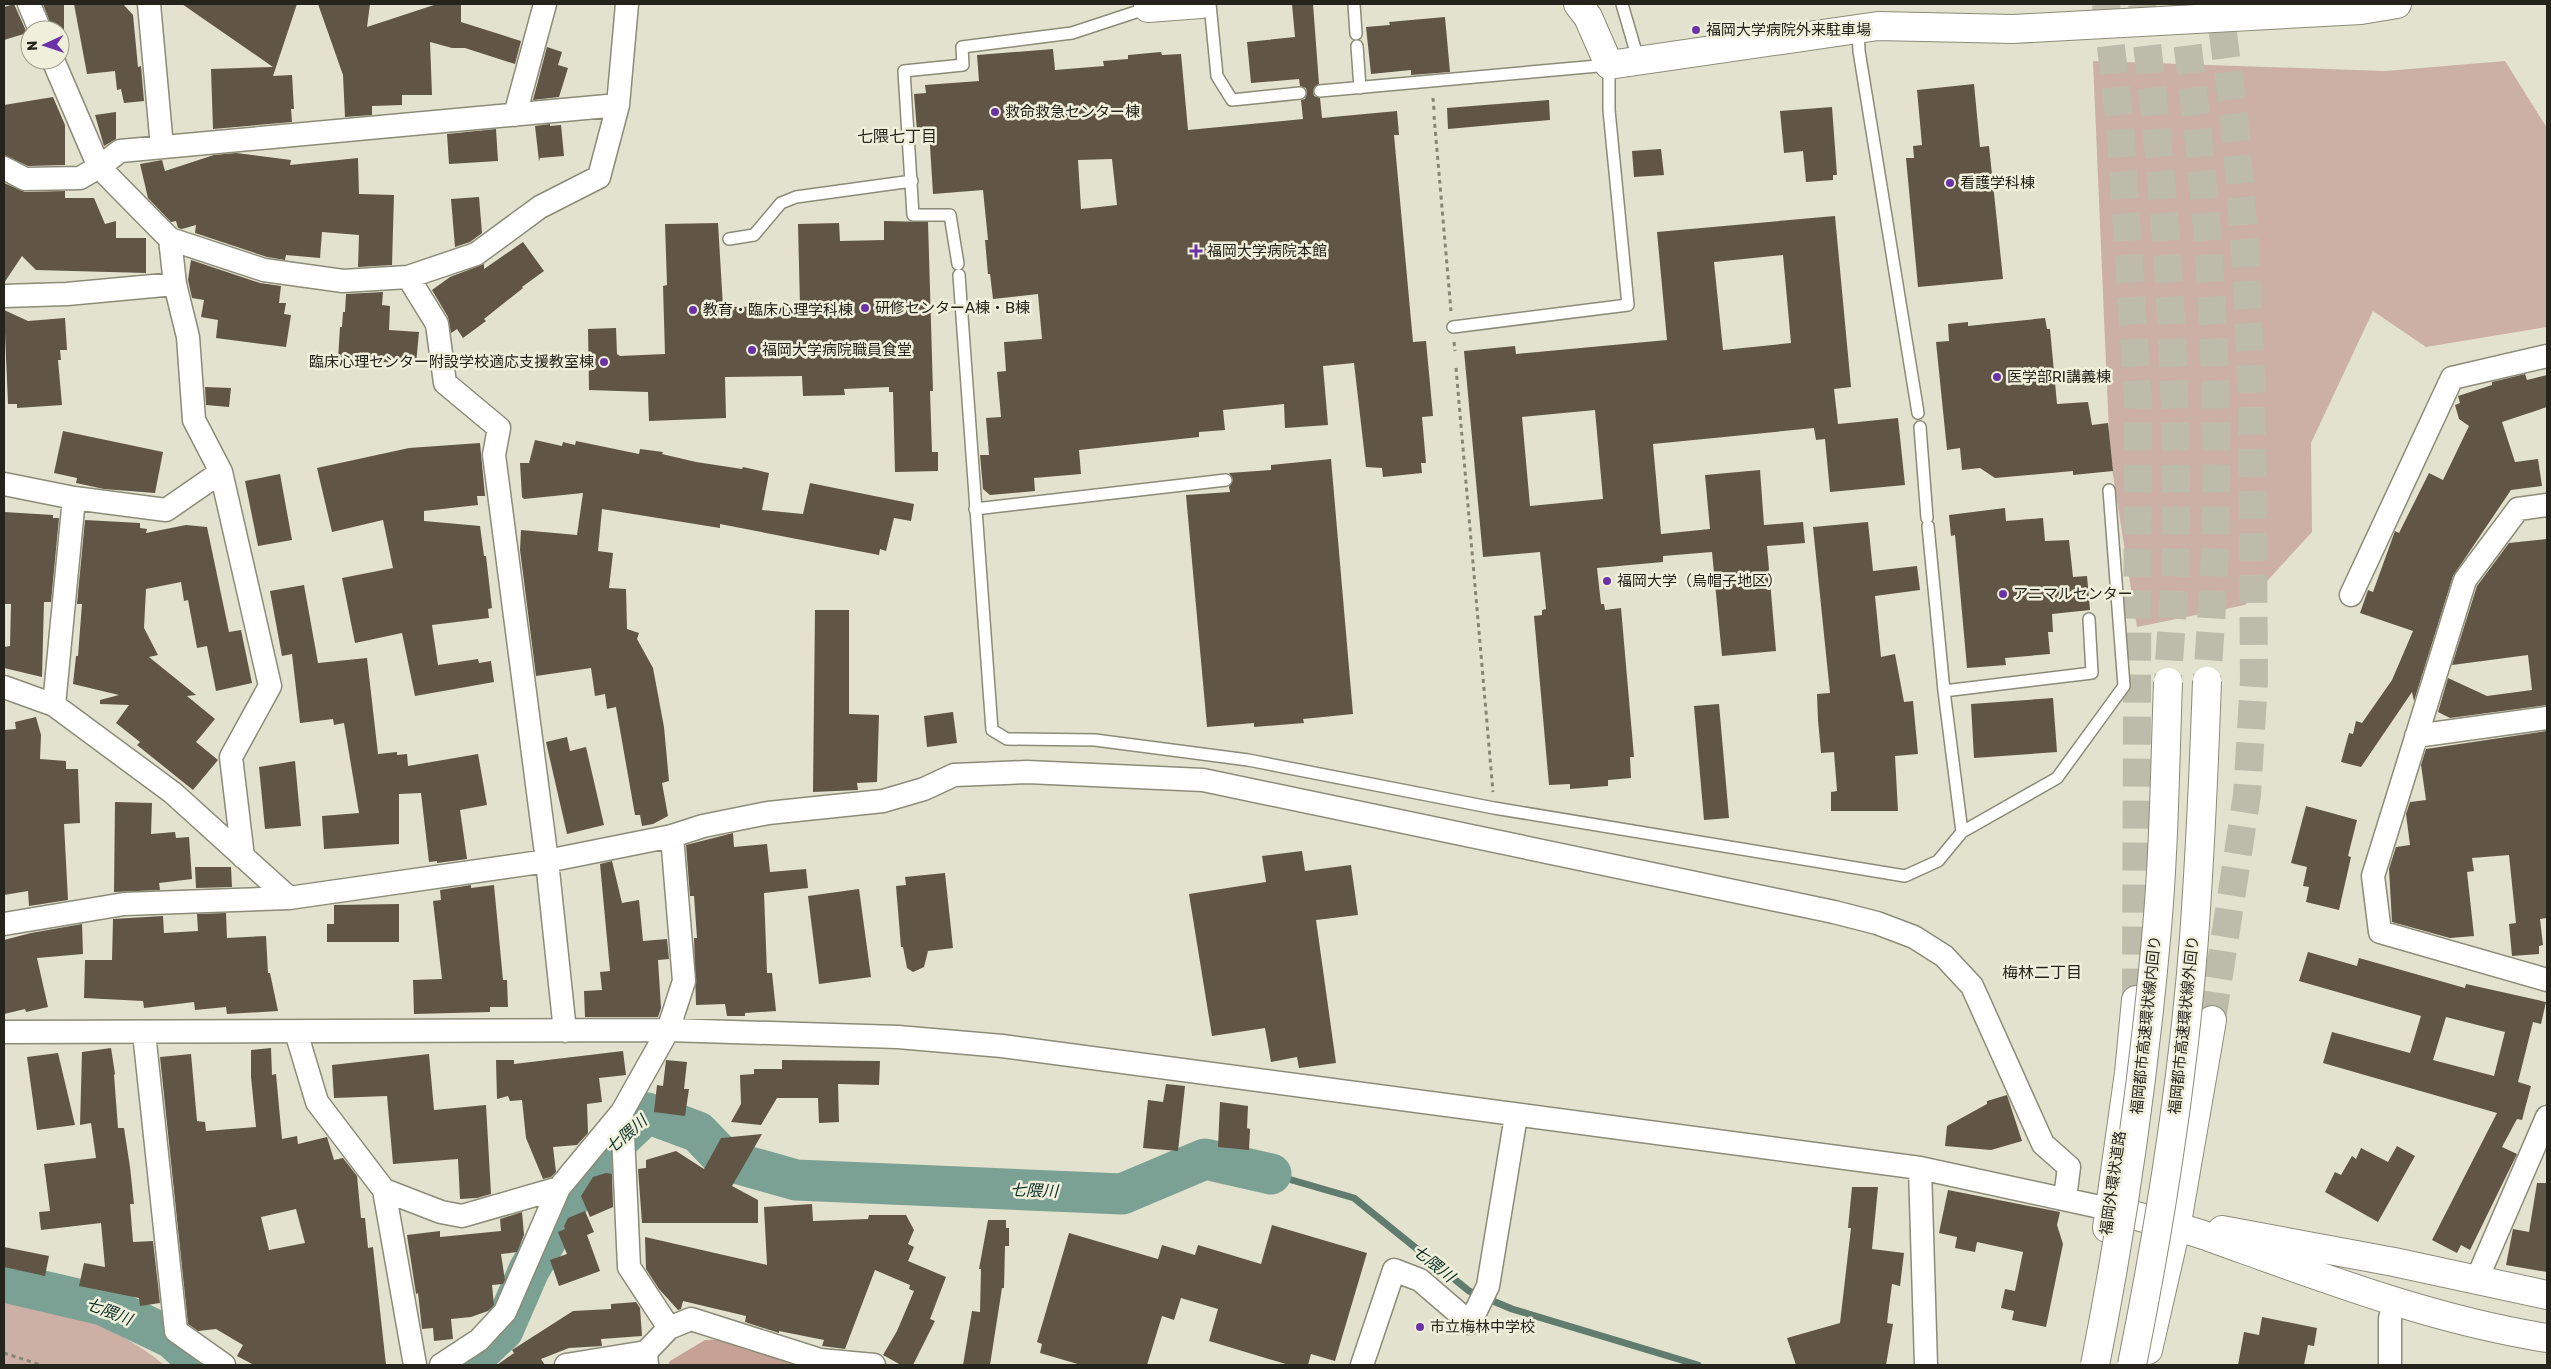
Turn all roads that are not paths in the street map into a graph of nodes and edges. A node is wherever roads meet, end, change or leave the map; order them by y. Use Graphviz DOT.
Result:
graph roads {
  1 [pos="29,4"];
  2 [pos="149,4"];
  3 [pos="545,4"];
  4 [pos="627,4"];
  5 [pos="1201,4"];
  6 [pos="1210,4"];
  7 [pos="1354,4"];
  8 [pos="1578,4"];
  9 [pos="1622,4"];
  10 [pos="2397,4"];
  11 [pos="1148,6"];
  12 [pos="2360,7"];
  13 [pos="36,20"];
  14 [pos="1858,30"];
  15 [pos="1356,34"];
  16 [pos="1357,46"];
  17 [pos="1638,59"];
  18 [pos="1609,65"];
  19 [pos="57,70"];
  20 [pos="1360,88"];
  21 [pos="1320,91"];
  22 [pos="1300,93"];
  23 [pos="618,105"];
  24 [pos="515,115"];
  25 [pos="162,147"];
  26 [pos="99,167"];
  27 [pos="4,168"];
  28 [pos="912,181"];
  29 [pos="170,239"];
  30 [pos="729,239"];
  31 [pos="408,278"];
  32 [pos="175,284"];
  33 [pos="4,296"];
  34 [pos="1453,326"];
  35 [pos="2547,356"];
  36 [pos="1918,413"];
  37 [pos="1920,427"];
  38 [pos="221,472"];
  39 [pos="1226,480"];
  40 [pos="4,484"];
  41 [pos="2109,490"];
  42 [pos="74,498"];
  43 [pos="2547,505"];
  44 [pos="975,509"];
  45 [pos="2350,595"];
  46 [pos="2089,619"];
  47 [pos="2168,682"];
  48 [pos="2207,682"];
  49 [pos="4,687"];
  50 [pos="1944,691"];
  51 [pos="54,705"];
  52 [pos="2547,718"];
  53 [pos="2416,736"];
  54 [pos="1962,832"];
  55 [pos="672,836"];
  56 [pos="243,857"];
  57 [pos="547,861"];
  58 [pos="288,898"];
  59 [pos="4,924"];
  60 [pos="2547,980"];
  61 [pos="2136,1000"];
  62 [pos="2212,1020"];
  63 [pos="668,1030"];
  64 [pos="565,1031"];
  65 [pos="4,1032"];
  66 [pos="296,1032"];
  67 [pos="144,1033"];
  68 [pos="622,1112"];
  69 [pos="1516,1116"];
  70 [pos="2547,1117"];
  71 [pos="1920,1168"];
  72 [pos="559,1188"];
  73 [pos="384,1190"];
  74 [pos="2065,1198"];
  75 [pos="2109,1209"];
  76 [pos="2176,1228"];
  77 [pos="2114,1268"];
  78 [pos="2477,1279"];
  79 [pos="2547,1295"];
  80 [pos="2394,1300"];
  81 [pos="669,1328"];
  82 [pos="2547,1338"];
  83 [pos="647,1359"];
  84 [pos="224,1365"];
  85 [pos="415,1365"];
  86 [pos="441,1365"];
  87 [pos="566,1365"];
  88 [pos="874,1365"];
  89 [pos="1362,1365"];
  90 [pos="1926,1365"];
  91 [pos="2086,1365"];
  92 [pos="2095,1365"];
  93 [pos="2132,1365"];
  94 [pos="2144,1365"];
  95 [pos="2390,1365"];
  1 -- 13 [label="street"];
  2 -- 25 [label="street"];
  3 -- 24 [label="street"];
  4 -- 23 [label="street"];
  5 -- 11 [label="main road"];
  6 -- 22 [label="lane"];
  7 -- 15 [label="lane"];
  8 -- 18 [label="main road"];
  9 -- 17 [label="lane"];
  10 -- 12 [label="main road"];
  11 -- 28 [label="lane"];
  12 -- 14 [label="main road"];
  14 -- 17 [label="main road"];
  14 -- 36 [label="lane"];
  16 -- 20 [label="lane"];
  17 -- 18 [label="main road"];
  18 -- 20 [label="lane"];
  18 -- 34 [label="lane"];
  19 -- 26 [label="street"];
  20 -- 21 [label="lane"];
  23 -- 24 [label="street"];
  23 -- 31 [label="street"];
  24 -- 25 [label="street"];
  25 -- 26 [label="street"];
  26 -- 27 [label="street"];
  26 -- 29 [label="street"];
  28 -- 30 [label="lane"];
  28 -- 44 [label="lane"];
  29 -- 31 [label="street"];
  29 -- 32 [label="street"];
  31 -- 57 [label="street"];
  32 -- 33 [label="street"];
  32 -- 38 [label="street"];
  35 -- 45 [label="street"];
  37 -- 50 [label="lane"];
  38 -- 42 [label="street"];
  38 -- 56 [label="street"];
  39 -- 44 [label="lane"];
  40 -- 42 [label="street"];
  41 -- 54 [label="lane"];
  42 -- 51 [label="street"];
  43 -- 53 [label="street"];
  44 -- 54 [label="lane"];
  46 -- 50 [label="lane"];
  47 -- 77 [label="main road, 福岡都市高速環状線内回り, bridge"];
  48 -- 93 [label="main road, 福岡都市高速環状線外回り, bridge"];
  49 -- 51 [label="street"];
  50 -- 54 [label="lane"];
  51 -- 56 [label="street"];
  52 -- 53 [label="street"];
  53 -- 60 [label="street"];
  55 -- 57 [label="street"];
  55 -- 63 [label="street"];
  55 -- 74 [label="street"];
  56 -- 58 [label="street"];
  57 -- 58 [label="street"];
  57 -- 64 [label="street"];
  58 -- 59 [label="street"];
  61 -- 75 [label="main road, 福岡外環状道路"];
  62 -- 76 [label="main road"];
  63 -- 64 [label="street"];
  63 -- 68 [label="street"];
  63 -- 69 [label="street"];
  64 -- 66 [label="street"];
  65 -- 67 [label="street"];
  66 -- 67 [label="street"];
  66 -- 73 [label="street"];
  67 -- 84 [label="street"];
  68 -- 72 [label="street"];
  68 -- 81 [label="street"];
  69 -- 71 [label="street"];
  69 -- 89 [label="street"];
  70 -- 78 [label="street"];
  71 -- 74 [label="street"];
  71 -- 90 [label="street"];
  72 -- 73 [label="street"];
  72 -- 86 [label="street"];
  73 -- 85 [label="street"];
  74 -- 75 [label="street"];
  75 -- 76 [label="main road"];
  75 -- 91 [label="main road, 福岡外環状道路"];
  76 -- 78 [label="main road"];
  76 -- 80 [label="main road"];
  76 -- 94 [label="main road"];
  77 -- 91 [label="main road, bridge"];
  77 -- 92 [label="main road, 福岡都市高速環状線内回り, bridge"];
  78 -- 79 [label="main road"];
  80 -- 82 [label="main road"];
  80 -- 95 [label="street"];
  81 -- 83 [label="street"];
  81 -- 88 [label="street"];
  83 -- 87 [label="street"];
}
